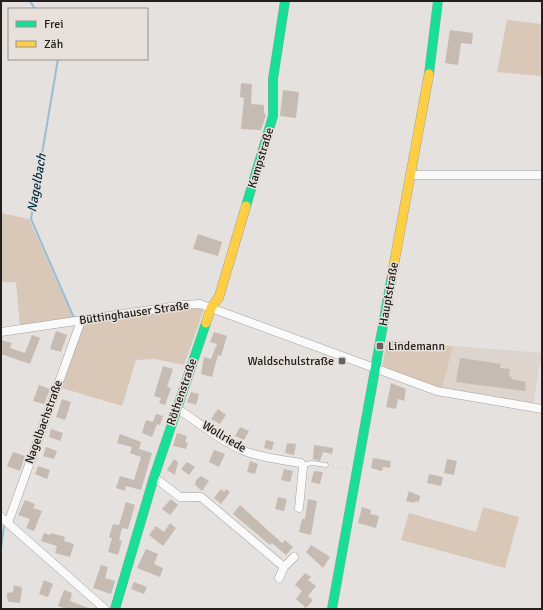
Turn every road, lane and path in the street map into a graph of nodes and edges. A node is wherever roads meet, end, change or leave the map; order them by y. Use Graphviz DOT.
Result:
graph roads {
  1 [pos="285,1"];
  2 [pos="438,1"];
  3 [pos="542,174"];
  4 [pos="410,175"];
  5 [pos="211,308"];
  6 [pos="81,321"];
  7 [pos="1,332"];
  8 [pos="376,368"];
  9 [pos="176,408"];
  10 [pos="542,409"];
  11 [pos="302,465"];
  12 [pos="326,465"];
  13 [pos="357,471"];
  14 [pos="154,477"];
  15 [pos="299,508"];
  16 [pos="1,517"];
  17 [pos="8,523"];
  18 [pos="294,557"];
  19 [pos="284,567"];
  20 [pos="279,578"];
  21 [pos="105,609"];
  22 [pos="115,609"];
  23 [pos="332,609"];
  1 -- 5 [label="street, Kampstraße"];
  2 -- 4 [label="street, Hauptstraße"];
  3 -- 4 [label="street"];
  4 -- 8 [label="street, Hauptstraße"];
  5 -- 6 [label="street, Büttinghauser Straße"];
  5 -- 8 [label="street, Büttinghauser Straße"];
  5 -- 9 [label="street, Röthenstraße"];
  6 -- 7 [label="street, Büttinghauser Straße"];
  6 -- 17 [label="street, Nagelbachstraße"];
  8 -- 10 [label="street"];
  8 -- 13 [label="street, Hauptstraße"];
  9 -- 11 [label="street, Wollriede"];
  9 -- 14 [label="street, Röthenstraße"];
  11 -- 12 [label="lane"];
  11 -- 15 [label="street"];
  12 -- 13 [label="path"];
  13 -- 23 [label="street, Hauptstraße"];
  14 -- 19 [label="street"];
  14 -- 22 [label="street, Röthenstraße"];
  16 -- 17 [label="street"];
  17 -- 21 [label="street"];
  18 -- 19 [label="street"];
  19 -- 20 [label="street"];
}
